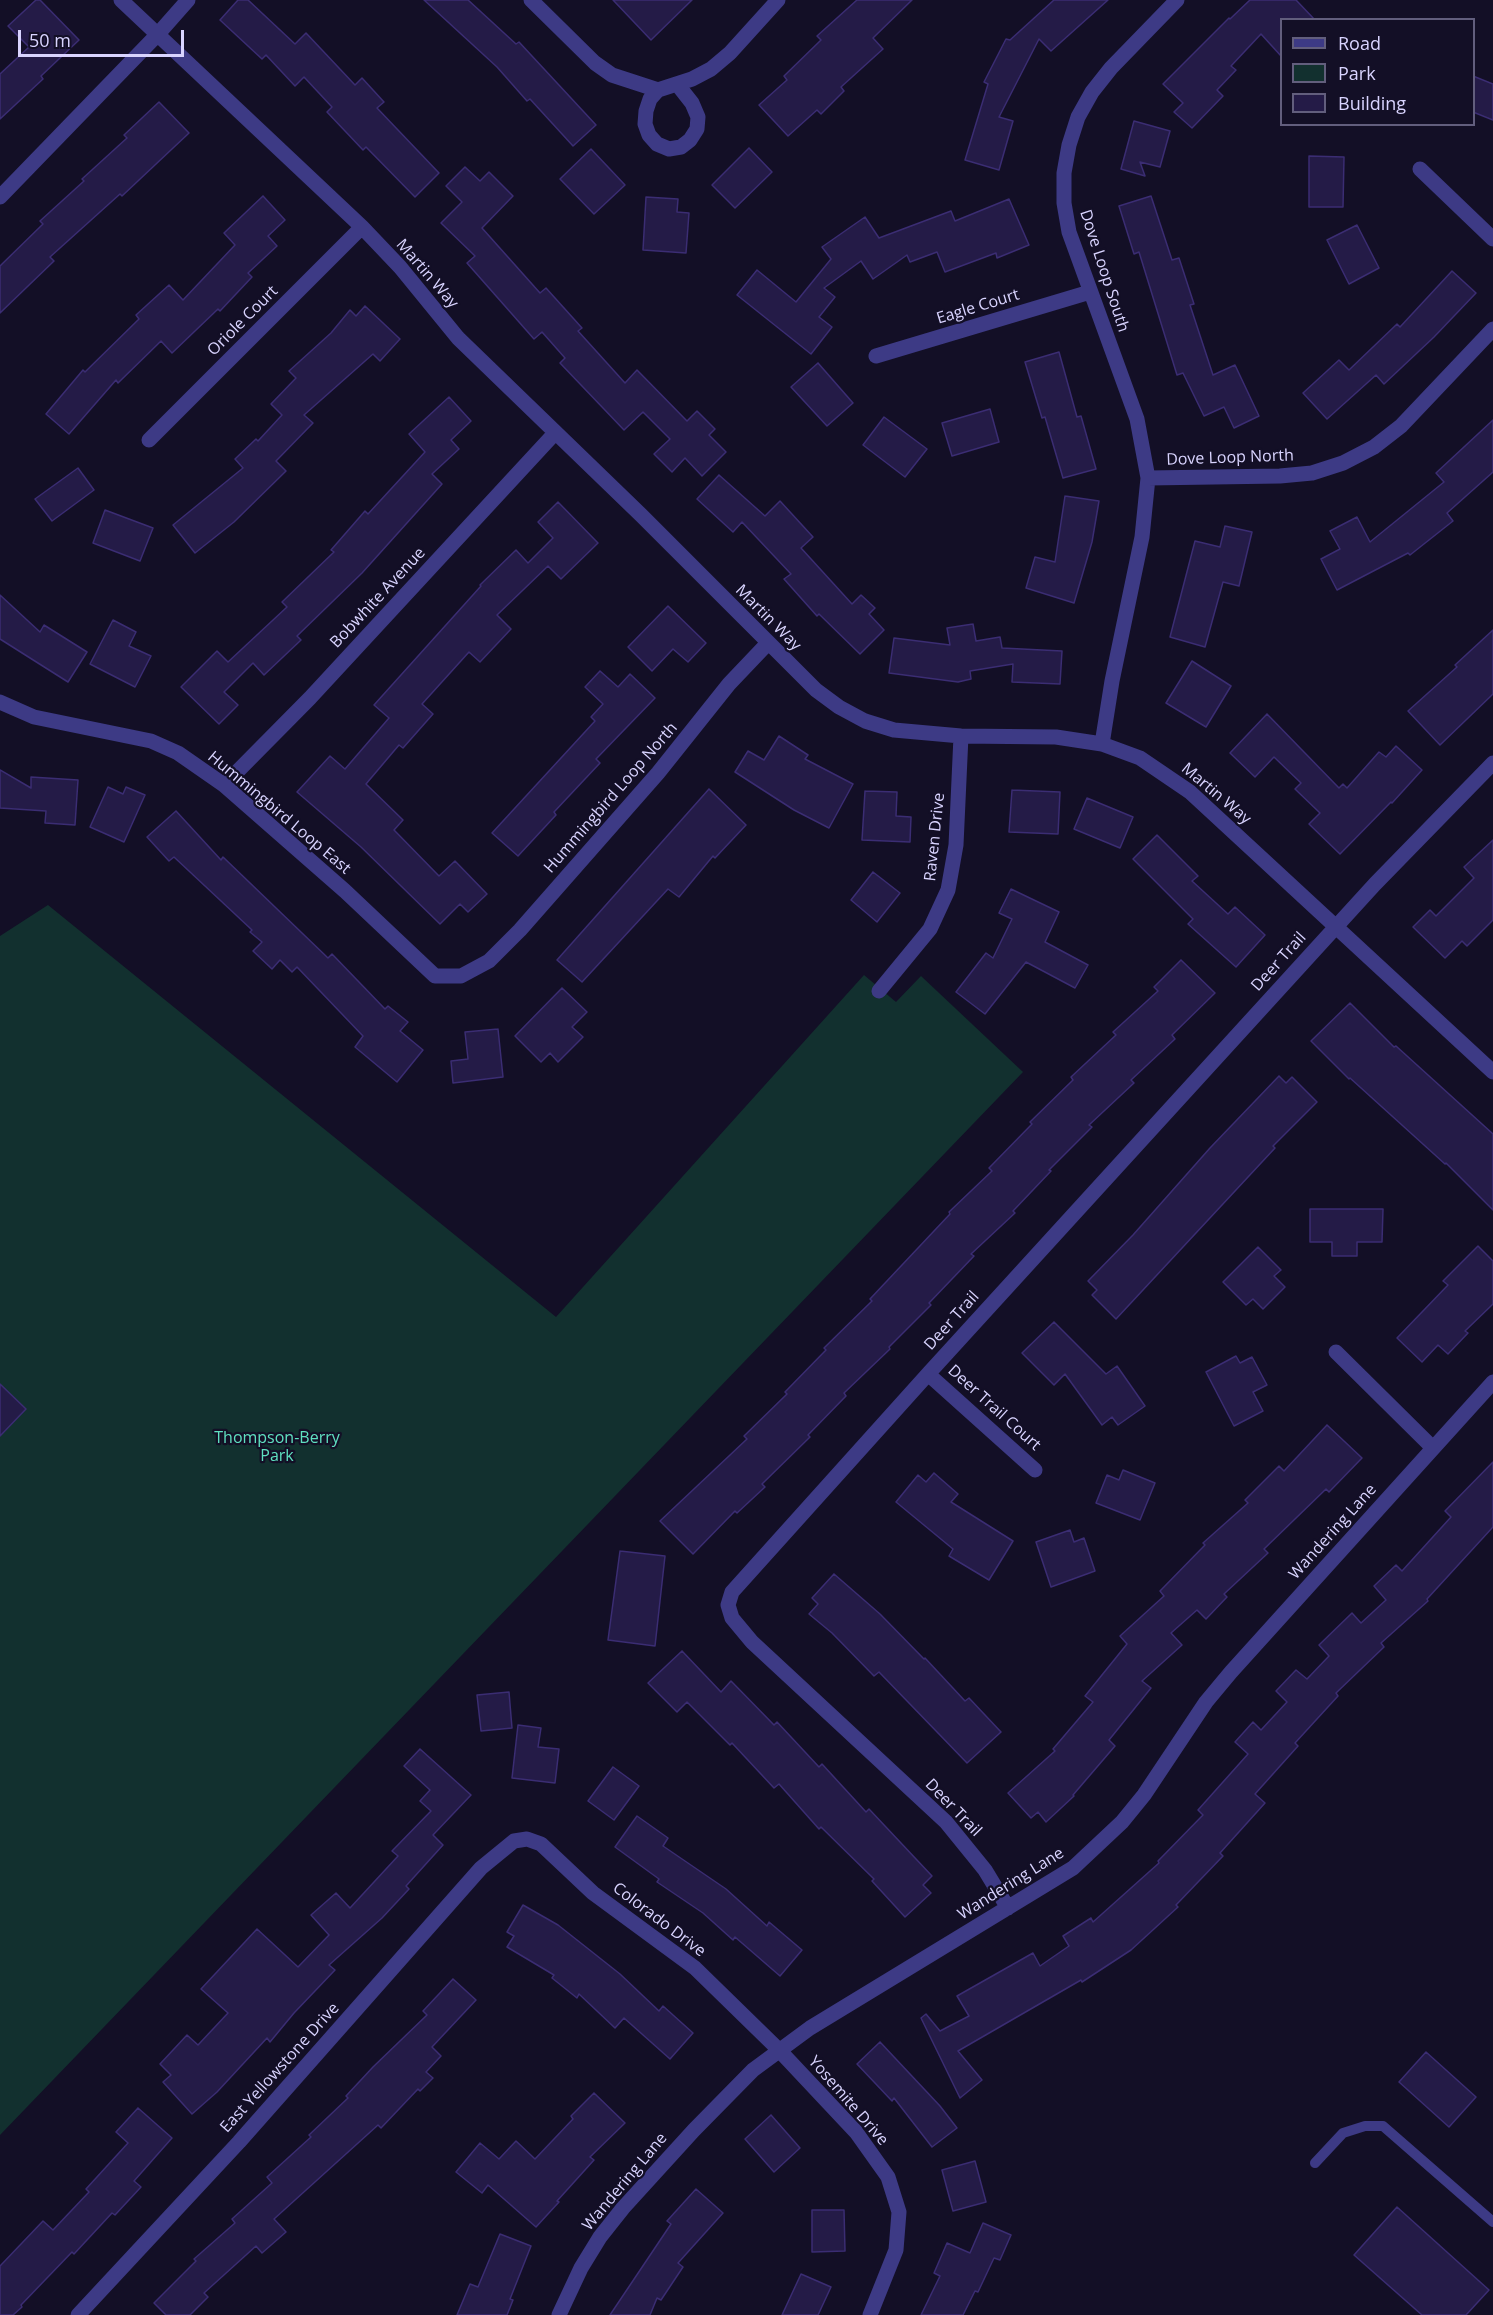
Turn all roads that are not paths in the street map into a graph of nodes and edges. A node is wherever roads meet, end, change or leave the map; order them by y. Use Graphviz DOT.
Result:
graph roads {
  1 [pos="121,0"];
  2 [pos="188,0"];
  3 [pos="531,0"];
  4 [pos="778,0"];
  5 [pos="1177,0"];
  6 [pos="158,34"];
  7 [pos="677,84"];
  8 [pos="658,90"];
  9 [pos="1420,169"];
  10 [pos="0,197"];
  11 [pos="362,227"];
  12 [pos="1493,239"];
  13 [pos="1090,292"];
  14 [pos="1493,329"];
  15 [pos="876,356"];
  16 [pos="555,433"];
  17 [pos="149,440"];
  18 [pos="1148,478"];
  19 [pos="768,643"];
  20 [pos="0,702"];
  21 [pos="961,736"];
  22 [pos="1102,744"];
  23 [pos="1493,764"];
  24 [pos="224,785"];
  25 [pos="1336,927"];
  26 [pos="475,970"];
  27 [pos="879,991"];
  28 [pos="1493,1072"];
  29 [pos="1336,1352"];
  30 [pos="928,1374"];
  31 [pos="1493,1382"];
  32 [pos="1434,1448"];
  33 [pos="1035,1470"];
  34 [pos="509,1845"];
  35 [pos="1008,1908"];
  36 [pos="779,2050"];
  37 [pos="1315,2163"];
  38 [pos="1493,2222"];
  39 [pos="78,2315"];
  40 [pos="559,2315"];
  41 [pos="870,2315"];
  1 -- 6 [label="street, Martin Way"];
  2 -- 6 [label="street"];
  3 -- 8 [label="street"];
  4 -- 7 [label="street"];
  5 -- 13 [label="street, Dove Loop South"];
  6 -- 10 [label="street"];
  6 -- 11 [label="street, Martin Way"];
  7 -- 8 [label="street"];
  7 -- 8 [label="street"];
  9 -- 12 [label="street"];
  11 -- 16 [label="street, Martin Way"];
  11 -- 17 [label="street, Oriole Court"];
  13 -- 15 [label="street, Eagle Court"];
  13 -- 18 [label="street, Dove Loop South"];
  14 -- 18 [label="street, Dove Loop North"];
  16 -- 19 [label="street, Martin Way"];
  16 -- 24 [label="street, Bobwhite Avenue"];
  18 -- 22 [label="street, Dove Loop North"];
  19 -- 21 [label="street, Martin Way"];
  19 -- 26 [label="street, Hummingbird Loop North"];
  20 -- 24 [label="street, Hummingbird Loop East"];
  21 -- 22 [label="street, Martin Way"];
  21 -- 27 [label="street, Raven Drive"];
  22 -- 25 [label="street, Martin Way"];
  23 -- 25 [label="street, Deer Trail"];
  24 -- 26 [label="street, Hummingbird Loop East"];
  25 -- 28 [label="street, Martin Way"];
  25 -- 30 [label="street, Deer Trail"];
  29 -- 32 [label="street"];
  30 -- 33 [label="street, Deer Trail Court"];
  30 -- 35 [label="street, Deer Trail"];
  31 -- 32 [label="street, Wandering Lane"];
  32 -- 35 [label="street, Wandering Lane"];
  34 -- 36 [label="street, Colorado Drive"];
  34 -- 39 [label="street, East Yellowstone Drive"];
  35 -- 36 [label="street, Wandering Lane"];
  36 -- 40 [label="street, Wandering Lane"];
  36 -- 41 [label="street, Yosemite Drive"];
  37 -- 38 [label="lane"];
}
